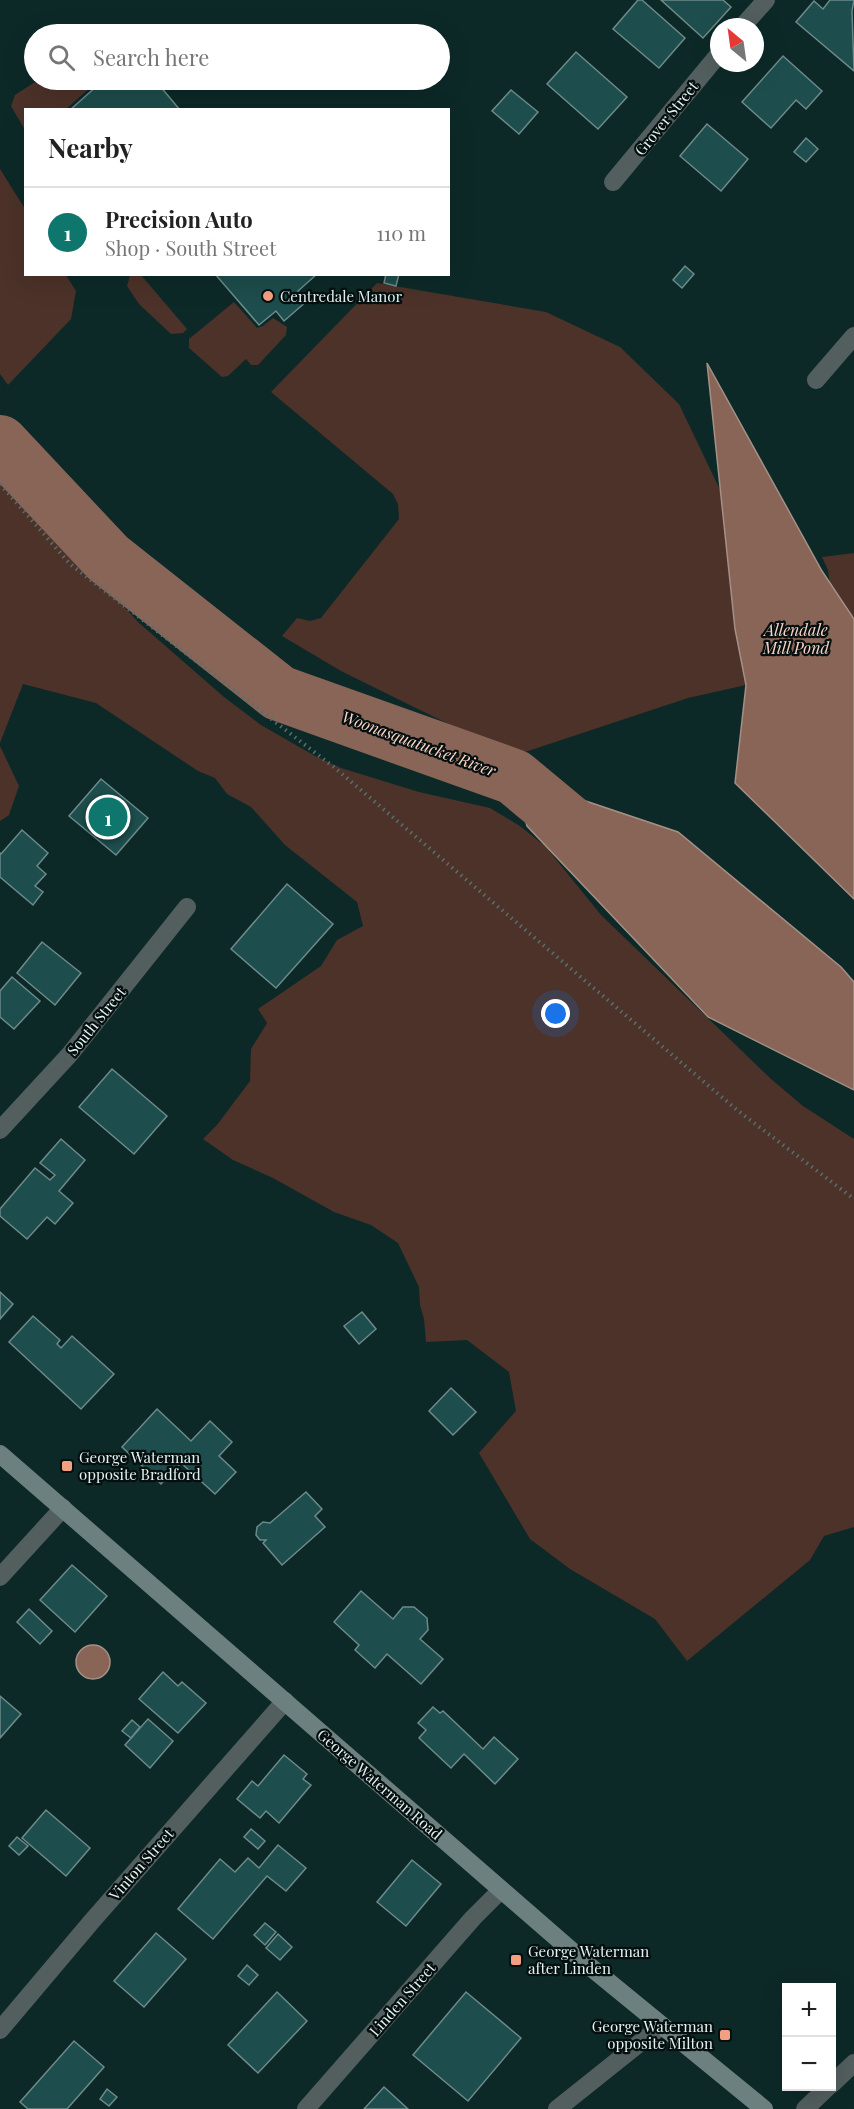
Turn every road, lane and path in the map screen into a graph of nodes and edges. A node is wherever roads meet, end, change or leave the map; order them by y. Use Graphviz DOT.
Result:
graph roads {
  1 [pos="766,0"];
  2 [pos="750,18"];
  3 [pos="710,65"];
  4 [pos="613,183"];
  5 [pos="854,336"];
  6 [pos="816,380"];
  7 [pos="0,484"];
  8 [pos="187,907"];
  9 [pos="0,1130"];
  10 [pos="854,1199"];
  11 [pos="0,1454"];
  12 [pos="63,1508"];
  13 [pos="0,1577"];
  14 [pos="285,1701"];
  15 [pos="501,1890"];
  16 [pos="661,2026"];
  17 [pos="0,2030"];
  18 [pos="854,2063"];
  19 [pos="836,2080"];
  20 [pos="824,2091"];
  21 [pos="306,2109"];
  22 [pos="557,2109"];
  23 [pos="764,2109"];
  24 [pos="805,2109"];
  1 -- 2 [label="street"];
  3 -- 4 [label="street, Grover Street"];
  5 -- 6 [label="street"];
  7 -- 10 [label="path"];
  8 -- 9 [label="street, South Street"];
  11 -- 12 [label="main road, George Waterman Road"];
  12 -- 13 [label="street"];
  12 -- 14 [label="main road, George Waterman Road"];
  14 -- 15 [label="main road, George Waterman Road"];
  14 -- 17 [label="street, Vinton Street"];
  15 -- 16 [label="main road, George Waterman Road"];
  15 -- 21 [label="street, Linden Street"];
  16 -- 22 [label="street"];
  16 -- 23 [label="main road, George Waterman Road"];
  18 -- 19 [label="street"];
  20 -- 24 [label="street"];
}
